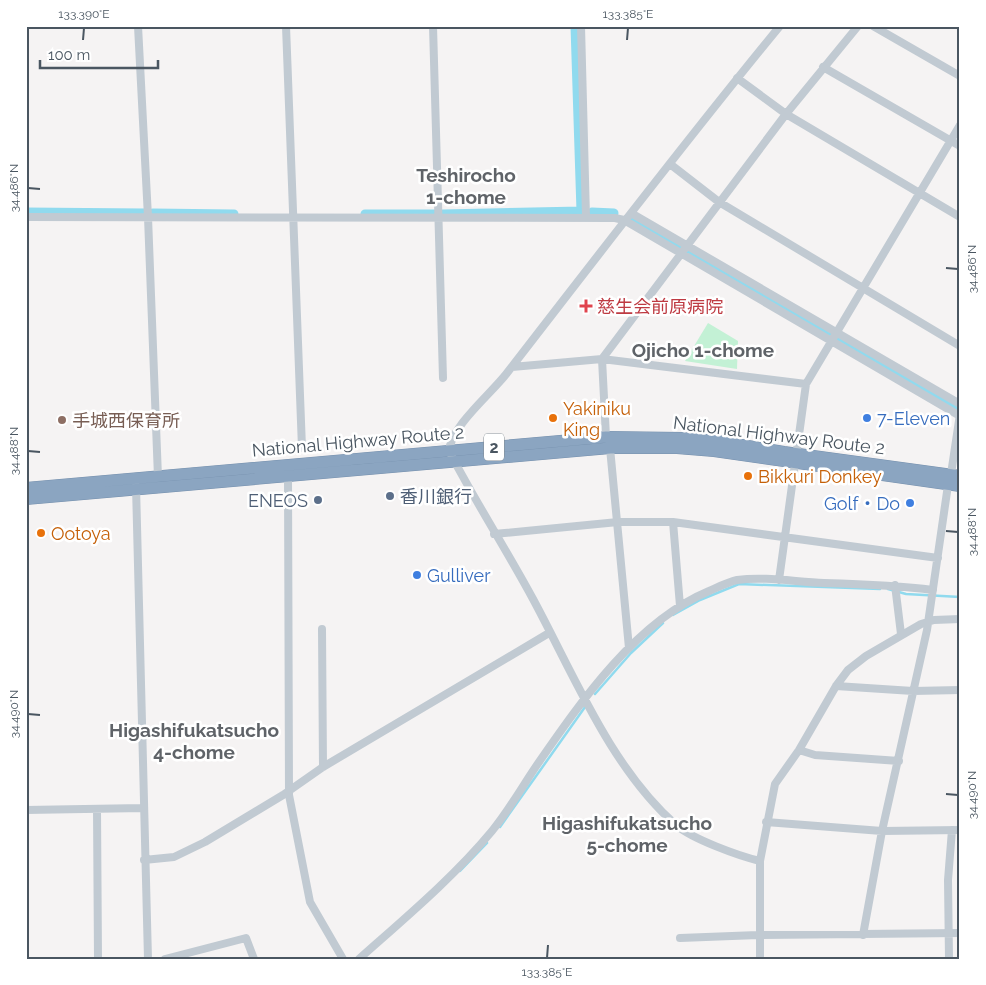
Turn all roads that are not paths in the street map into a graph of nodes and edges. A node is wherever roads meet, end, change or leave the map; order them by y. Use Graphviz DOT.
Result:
graph roads {
  1 [pos="138,26"];
  2 [pos="286,26"];
  3 [pos="433,26"];
  4 [pos="582,26"];
  5 [pos="780,26"];
  6 [pos="858,26"];
  7 [pos="873,26"];
  8 [pos="823,67"];
  9 [pos="960,76"];
  10 [pos="737,78"];
  11 [pos="786,114"];
  12 [pos="960,125"];
  13 [pos="950,141"];
  14 [pos="960,146"];
  15 [pos="670,164"];
  16 [pos="919,194"];
  17 [pos="719,202"];
  18 [pos="631,213"];
  19 [pos="26,217"];
  20 [pos="960,217"];
  21 [pos="148,218"];
  22 [pos="439,218"];
  23 [pos="586,218"];
  24 [pos="295,219"];
  25 [pos="624,220"];
  26 [pos="684,248"];
  27 [pos="864,288"];
  28 [pos="835,337"];
  29 [pos="960,346"];
  30 [pos="602,359"];
  31 [pos="512,367"];
  32 [pos="444,378"];
  33 [pos="806,384"];
  34 [pos="960,404"];
  35 [pos="960,415"];
  36 [pos="608,442"];
  37 [pos="302,448"];
  38 [pos="452,456"];
  39 [pos="796,459"];
  40 [pos="288,475"];
  41 [pos="158,477"];
  42 [pos="953,478"];
  43 [pos="136,484"];
  44 [pos="960,486"];
  45 [pos="26,488"];
  46 [pos="26,499"];
  47 [pos="618,522"];
  48 [pos="672,522"];
  49 [pos="494,534"];
  50 [pos="785,536"];
  51 [pos="938,558"];
  52 [pos="779,580"];
  53 [pos="896,584"];
  54 [pos="933,590"];
  55 [pos="680,606"];
  56 [pos="960,619"];
  57 [pos="928,622"];
  58 [pos="322,629"];
  59 [pos="549,633"];
  60 [pos="901,634"];
  61 [pos="629,648"];
  62 [pos="836,686"];
  63 [pos="960,690"];
  64 [pos="913,691"];
  65 [pos="586,699"];
  66 [pos="799,750"];
  67 [pos="899,761"];
  68 [pos="323,766"];
  69 [pos="289,790"];
  70 [pos="143,808"];
  71 [pos="97,809"];
  72 [pos="26,810"];
  73 [pos="766,822"];
  74 [pos="956,830"];
  75 [pos="882,832"];
  76 [pos="144,860"];
  77 [pos="760,862"];
  78 [pos="960,933"];
  79 [pos="758,934"];
  80 [pos="948,934"];
  81 [pos="863,935"];
  82 [pos="680,938"];
  83 [pos="98,959"];
  84 [pos="148,959"];
  85 [pos="165,959"];
  86 [pos="254,959"];
  87 [pos="343,959"];
  88 [pos="359,959"];
  89 [pos="760,959"];
  90 [pos="948,959"];
  1 -- 21 [label="street"];
  2 -- 24 [label="street"];
  3 -- 22 [label="street"];
  4 -- 23 [label="street"];
  5 -- 10 [label="street"];
  6 -- 8 [label="street"];
  7 -- 9 [label="street"];
  8 -- 11 [label="street"];
  8 -- 13 [label="street"];
  10 -- 11 [label="street"];
  10 -- 15 [label="street"];
  11 -- 16 [label="street"];
  11 -- 17 [label="street"];
  12 -- 13 [label="street"];
  13 -- 14 [label="street"];
  13 -- 16 [label="street"];
  15 -- 17 [label="street"];
  15 -- 18 [label="street"];
  16 -- 20 [label="street"];
  16 -- 27 [label="street"];
  17 -- 26 [label="street"];
  17 -- 27 [label="street"];
  18 -- 25 [label="street"];
  18 -- 26 [label="street"];
  19 -- 21 [label="street"];
  21 -- 24 [label="street"];
  21 -- 41 [label="street"];
  22 -- 23 [label="street"];
  22 -- 24 [label="street"];
  22 -- 32 [label="street"];
  23 -- 25 [label="street"];
  24 -- 37 [label="street"];
  25 -- 26 [label="street"];
  25 -- 31 [label="street"];
  26 -- 28 [label="street"];
  26 -- 30 [label="street"];
  27 -- 28 [label="street"];
  27 -- 29 [label="street"];
  28 -- 33 [label="street"];
  28 -- 34 [label="street"];
  28 -- 35 [label="street"];
  30 -- 31 [label="street"];
  30 -- 33 [label="street"];
  30 -- 36 [label="street"];
  31 -- 38 [label="street"];
  33 -- 39 [label="street"];
  35 -- 42 [label="street"];
  36 -- 38 [label="highway, National Highway Route 2 / 2"];
  36 -- 39 [label="highway, National Highway Route 2 / 2"];
  36 -- 47 [label="street"];
  38 -- 40 [label="highway, National Highway Route 2 / 2"];
  38 -- 41 [label="highway, National Highway Route 2 / 2"];
  38 -- 49 [label="street"];
  39 -- 42 [label="highway, National Highway Route 2 / 2"];
  39 -- 50 [label="street"];
  40 -- 43 [label="highway, National Highway Route 2 / 2"];
  40 -- 69 [label="street"];
  41 -- 43 [label="highway, National Highway Route 2 / 2"];
  42 -- 44 [label="highway, National Highway Route 2 / 2"];
  42 -- 51 [label="street"];
  43 -- 45 [label="highway, National Highway Route 2 / 2"];
  43 -- 46 [label="highway, National Highway Route 2 / 2"];
  43 -- 70 [label="street"];
  47 -- 48 [label="street"];
  47 -- 49 [label="street"];
  47 -- 61 [label="street"];
  48 -- 50 [label="street"];
  48 -- 55 [label="street"];
  49 -- 59 [label="street"];
  50 -- 51 [label="street"];
  50 -- 52 [label="street"];
  51 -- 54 [label="street"];
  52 -- 53 [label="street"];
  52 -- 55 [label="street"];
  53 -- 54 [label="street"];
  53 -- 60 [label="street"];
  54 -- 57 [label="street"];
  55 -- 61 [label="street"];
  56 -- 57 [label="street"];
  57 -- 60 [label="street"];
  57 -- 64 [label="street"];
  58 -- 68 [label="street"];
  59 -- 65 [label="street"];
  59 -- 68 [label="street"];
  60 -- 62 [label="street"];
  61 -- 65 [label="street"];
  62 -- 64 [label="street"];
  62 -- 66 [label="street"];
  63 -- 64 [label="street"];
  64 -- 67 [label="street"];
  65 -- 77 [label="street"];
  65 -- 88 [label="street"];
  66 -- 67 [label="street"];
  66 -- 73 [label="street"];
  67 -- 75 [label="street"];
  68 -- 69 [label="street"];
  69 -- 76 [label="street"];
  69 -- 87 [label="street"];
  70 -- 71 [label="street"];
  70 -- 76 [label="street"];
  71 -- 72 [label="street"];
  71 -- 83 [label="street"];
  73 -- 75 [label="street"];
  73 -- 77 [label="street"];
  74 -- 75 [label="street"];
  74 -- 80 [label="street"];
  75 -- 81 [label="street"];
  76 -- 84 [label="street"];
  77 -- 79 [label="street"];
  78 -- 80 [label="street"];
  79 -- 81 [label="street"];
  79 -- 82 [label="street"];
  79 -- 89 [label="street"];
  80 -- 81 [label="street"];
  80 -- 90 [label="street"];
  85 -- 86 [label="street"];
}
